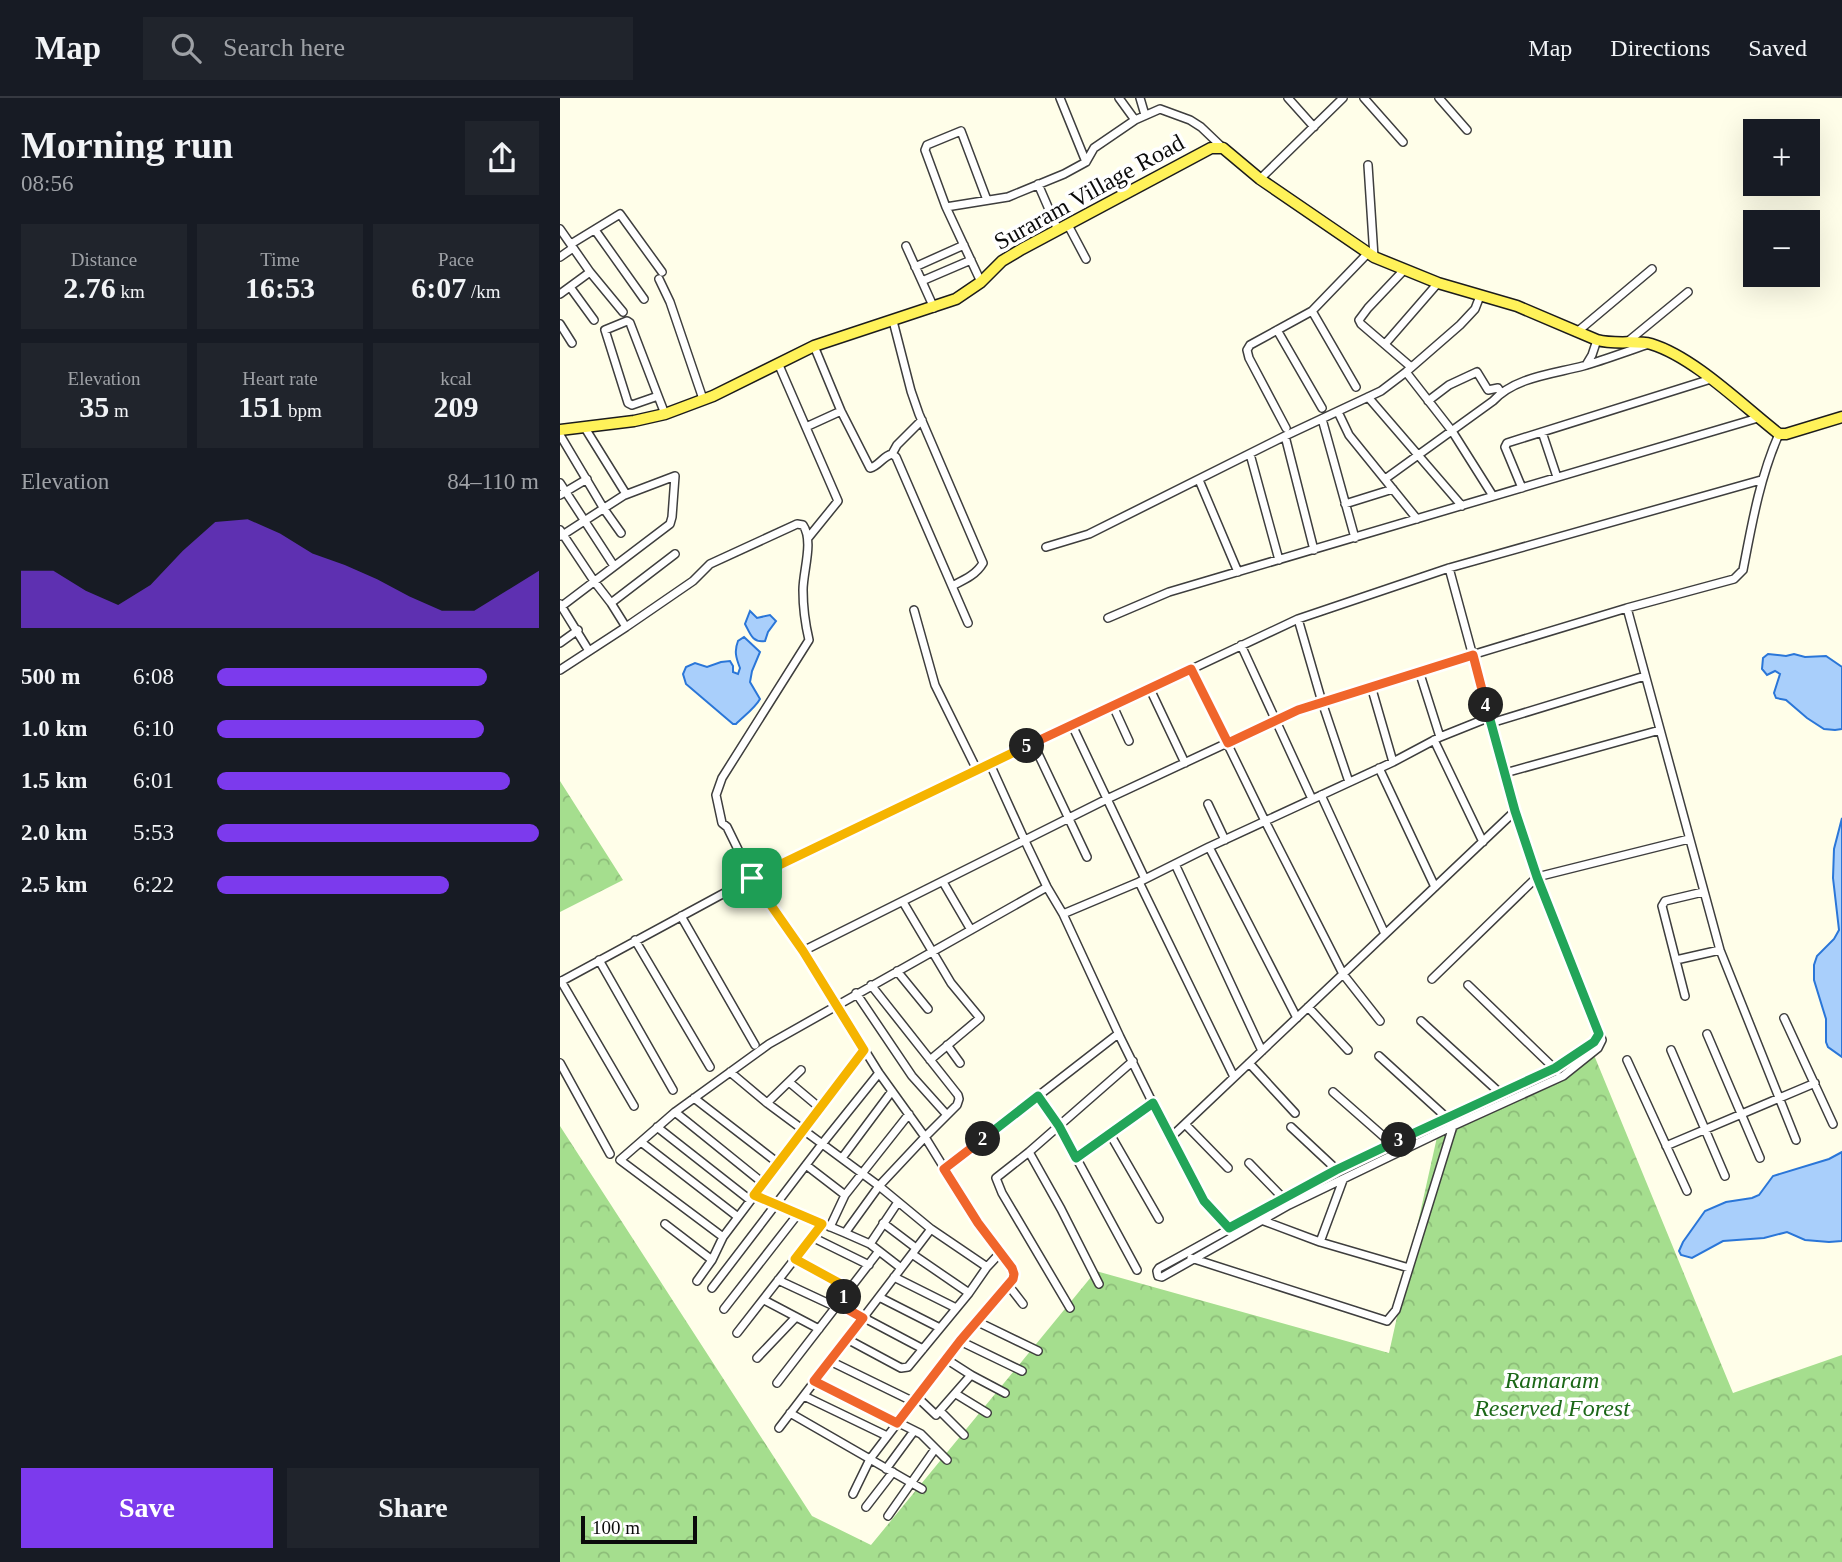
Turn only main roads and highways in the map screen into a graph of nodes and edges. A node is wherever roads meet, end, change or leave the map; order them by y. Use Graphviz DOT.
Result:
graph roads {
  1 [pos="1842,417"];
  2 [pos="560,433"];
  1 -- 2 [label="main road, Suraram Village Road"];
}
